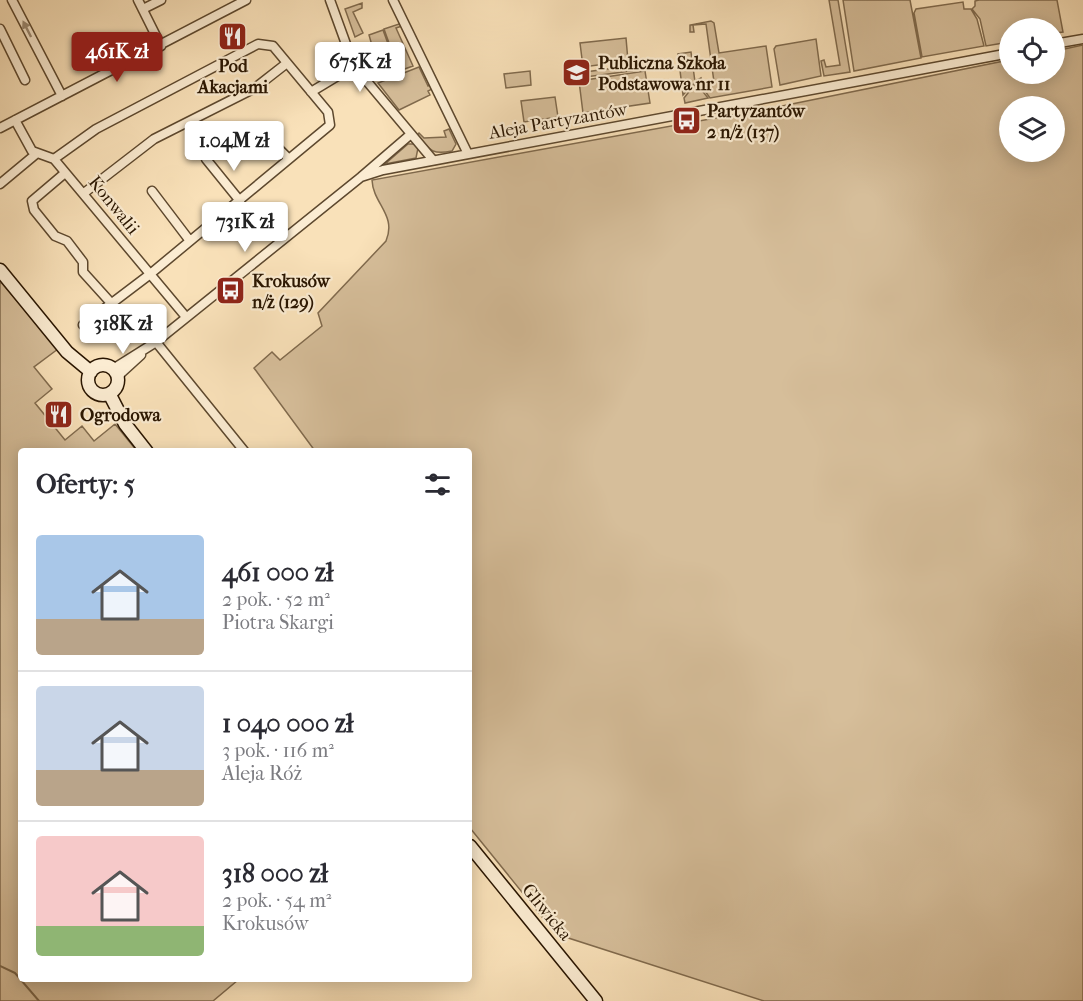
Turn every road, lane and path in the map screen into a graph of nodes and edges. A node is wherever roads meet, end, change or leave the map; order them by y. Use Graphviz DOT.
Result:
graph roads {
  1 [pos="12,0"];
  2 [pos="138,0"];
  3 [pos="161,0"];
  4 [pos="246,0"];
  5 [pos="330,0"];
  6 [pos="393,0"];
  7 [pos="143,9"];
  8 [pos="0,29"];
  9 [pos="1083,39"];
  10 [pos="1065,42"];
  11 [pos="3,44"];
  12 [pos="161,45"];
  13 [pos="999,55"];
  14 [pos="287,63"];
  15 [pos="354,66"];
  16 [pos="26,80"];
  17 [pos="311,92"];
  18 [pos="62,96"];
  19 [pos="15,120"];
  20 [pos="0,128"];
  21 [pos="258,128"];
  22 [pos="411,134"];
  23 [pos="36,154"];
  24 [pos="468,154"];
  25 [pos="288,158"];
  26 [pos="54,159"];
  27 [pos="206,159"];
  28 [pos="433,160"];
  29 [pos="65,173"];
  30 [pos="361,177"];
  31 [pos="0,184"];
  32 [pos="152,191"];
  33 [pos="84,193"];
  34 [pos="240,201"];
  35 [pos="190,241"];
  36 [pos="0,270"];
  37 [pos="149,275"];
  38 [pos="111,303"];
  39 [pos="186,317"];
  40 [pos="83,326"];
  41 [pos="156,342"];
  42 [pos="90,372"];
  43 [pos="116,373"];
  44 [pos="110,395"];
  45 [pos="144,448"];
  46 [pos="241,448"];
  47 [pos="472,848"];
  48 [pos="596,1001"];
  18 -- 1 [label="street, one-way"];
  2 -- 7 [label="street"];
  3 -- 7 [label="street"];
  4 -- 12 [label="street"];
  5 -- 15 [label="street"];
  6 -- 24 [label="street"];
  7 -- 12 [label="street"];
  8 -- 11 [label="street"];
  9 -- 10 [label="street"];
  11 -- 16 [label="street"];
  12 -- 18 [label="street"];
  13 -- 24 [label="street, Aleja Partyzantów"];
  14 -- 17 [label="street"];
  14 -- 26 [label="street"];
  14 -- 33 [label="street"];
  15 -- 17 [label="street"];
  15 -- 22 [label="street"];
  17 -- 25 [label="street"];
  18 -- 19 [label="street"];
  19 -- 20 [label="street"];
  19 -- 23 [label="street"];
  21 -- 25 [label="street"];
  22 -- 28 [label="street"];
  22 -- 30 [label="street"];
  23 -- 26 [label="street"];
  23 -- 31 [label="street"];
  24 -- 28 [label="street, Aleja Partyzantów"];
  25 -- 34 [label="street"];
  26 -- 29 [label="street, Konwalii"];
  27 -- 34 [label="street"];
  28 -- 30 [label="street, Aleja Partyzantów"];
  29 -- 33 [label="street, Konwalii"];
  29 -- 38 [label="street"];
  30 -- 39 [label="street"];
  32 -- 35 [label="street"];
  33 -- 37 [label="street, Konwalii"];
  34 -- 35 [label="street"];
  35 -- 37 [label="street"];
  36 -- 42 [label="main road"];
  37 -- 38 [label="street"];
  37 -- 39 [label="street, Konwalii"];
  38 -- 40 [label="street"];
  39 -- 41 [label="street"];
  41 -- 43 [label="street"];
  41 -- 46 [label="street"];
  42 -- 43 [label="main road"];
  42 -- 44 [label="main road"];
  43 -- 44 [label="main road"];
  44 -- 45 [label="main road"];
  47 -- 48 [label="main road, Gliwicka"];
}
